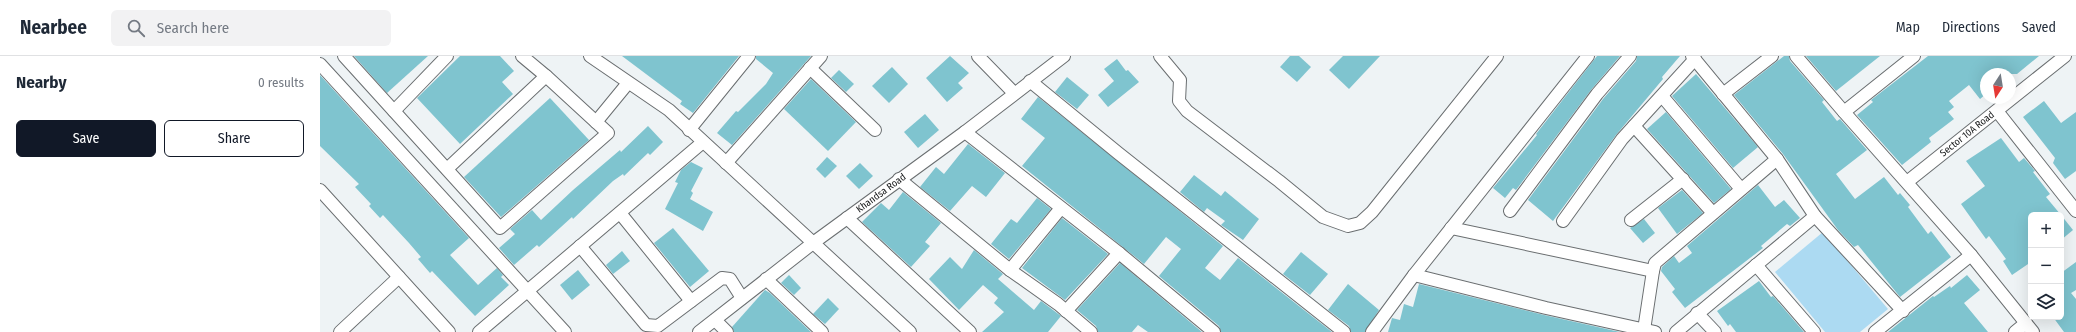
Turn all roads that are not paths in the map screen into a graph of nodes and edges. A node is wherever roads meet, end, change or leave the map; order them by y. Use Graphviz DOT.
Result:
graph roads {
  1 [pos="344,56"];
  2 [pos="447,56"];
  3 [pos="522,56"];
  4 [pos="590,56"];
  5 [pos="749,56"];
  6 [pos="821,56"];
  7 [pos="978,56"];
  8 [pos="1064,56"];
  9 [pos="1497,56"];
  10 [pos="1588,56"];
  11 [pos="1630,56"];
  12 [pos="1772,56"];
  13 [pos="1796,56"];
  14 [pos="1914,56"];
  15 [pos="2065,56"];
  16 [pos="1164,57"];
  17 [pos="1694,58"];
  18 [pos="320,64"];
  19 [pos="810,68"];
  20 [pos="546,76"];
  21 [pos="1030,81"];
  22 [pos="628,83"];
  23 [pos="1014,93"];
  24 [pos="1723,94"];
  25 [pos="1662,96"];
  26 [pos="394,111"];
  27 [pos="1997,111"];
  28 [pos="1844,112"];
  29 [pos="596,122"];
  30 [pos="1634,126"];
  31 [pos="689,130"];
  32 [pos="875,130"];
  33 [pos="965,132"];
  34 [pos="703,142"];
  35 [pos="1777,158"];
  36 [pos="726,163"];
  37 [pos="447,169"];
  38 [pos="899,179"];
  39 [pos="1683,179"];
  40 [pos="1907,182"];
  41 [pos="1741,189"];
  42 [pos="320,190"];
  43 [pos="1061,208"];
  44 [pos="1510,211"];
  45 [pos="2076,211"];
  46 [pos="620,213"];
  47 [pos="1714,213"];
  48 [pos="1815,216"];
  49 [pos="847,218"];
  50 [pos="1631,220"];
  51 [pos="1563,221"];
  52 [pos="1451,228"];
  53 [pos="813,243"];
  54 [pos="580,246"];
  55 [pos="1119,253"];
  56 [pos="1971,255"];
  57 [pos="1756,265"];
  58 [pos="1010,270"];
  59 [pos="1652,271"];
  60 [pos="1414,275"];
  61 [pos="399,277"];
  62 [pos="766,279"];
  63 [pos="528,291"];
  64 [pos="742,298"];
  65 [pos="691,302"];
  66 [pos="1066,311"];
  67 [pos="1903,311"];
  68 [pos="1697,312"];
  69 [pos="715,320"];
  70 [pos="2029,328"];
  71 [pos="1650,331"];
  72 [pos="340,332"];
  73 [pos="449,332"];
  74 [pos="479,332"];
  75 [pos="565,332"];
  76 [pos="699,332"];
  77 [pos="727,332"];
  78 [pos="822,332"];
  79 [pos="910,332"];
  80 [pos="970,332"];
  81 [pos="1091,332"];
  82 [pos="1214,332"];
  83 [pos="1344,332"];
  84 [pos="1372,332"];
  85 [pos="1676,332"];
  86 [pos="1715,332"];
  87 [pos="1814,332"];
  88 [pos="1875,332"];
  89 [pos="2015,332"];
  1 -- 26 [label="street"];
  2 -- 26 [label="street"];
  3 -- 20 [label="street"];
  4 -- 22 [label="street"];
  5 -- 31 [label="street"];
  6 -- 19 [label="street"];
  7 -- 23 [label="street"];
  8 -- 21 [label="street, Khandsa Road"];
  9 -- 16 [label="street"];
  10 -- 52 [label="street"];
  11 -- 44 [label="street"];
  12 -- 24 [label="street"];
  13 -- 28 [label="street"];
  14 -- 28 [label="street"];
  15 -- 27 [label="street, Sector 10A Road"];
  17 -- 24 [label="street"];
  17 -- 25 [label="street"];
  18 -- 63 [label="street"];
  19 -- 32 [label="street"];
  19 -- 36 [label="street"];
  20 -- 29 [label="street"];
  20 -- 37 [label="street"];
  21 -- 23 [label="street, Khandsa Road"];
  21 -- 83 [label="street"];
  22 -- 29 [label="street"];
  22 -- 31 [label="street"];
  23 -- 33 [label="street, Khandsa Road"];
  24 -- 35 [label="street"];
  25 -- 30 [label="street"];
  25 -- 41 [label="street"];
  26 -- 37 [label="street"];
  27 -- 40 [label="street, Sector 10A Road"];
  27 -- 45 [label="street"];
  28 -- 40 [label="street"];
  29 -- 37 [label="street"];
  30 -- 39 [label="street"];
  30 -- 51 [label="street"];
  31 -- 34 [label="street"];
  33 -- 38 [label="street, Khandsa Road"];
  33 -- 43 [label="street"];
  34 -- 36 [label="street"];
  34 -- 46 [label="street"];
  35 -- 41 [label="street"];
  35 -- 48 [label="street"];
  36 -- 53 [label="street"];
  38 -- 49 [label="street, Khandsa Road"];
  38 -- 58 [label="street"];
  39 -- 47 [label="street"];
  39 -- 50 [label="street"];
  40 -- 56 [label="street"];
  41 -- 47 [label="street"];
  42 -- 61 [label="street"];
  43 -- 55 [label="street"];
  43 -- 58 [label="street"];
  46 -- 54 [label="street"];
  46 -- 65 [label="street"];
  47 -- 59 [label="street"];
  48 -- 57 [label="street"];
  48 -- 67 [label="street"];
  49 -- 53 [label="street, Khandsa Road"];
  49 -- 80 [label="street"];
  52 -- 59 [label="street"];
  52 -- 60 [label="street"];
  53 -- 62 [label="street, Khandsa Road"];
  53 -- 79 [label="street"];
  54 -- 63 [label="street"];
  54 -- 65 [label="street"];
  55 -- 66 [label="street"];
  55 -- 82 [label="street"];
  56 -- 67 [label="street"];
  56 -- 70 [label="street"];
  57 -- 68 [label="street"];
  57 -- 87 [label="street"];
  58 -- 66 [label="street"];
  59 -- 71 [label="street"];
  60 -- 71 [label="street"];
  60 -- 84 [label="street"];
  61 -- 72 [label="street"];
  61 -- 73 [label="street"];
  62 -- 64 [label="street, Khandsa Road"];
  62 -- 78 [label="street"];
  63 -- 74 [label="street"];
  63 -- 75 [label="street"];
  64 -- 65 [label="street"];
  64 -- 69 [label="street, Khandsa Road"];
  66 -- 81 [label="street"];
  67 -- 88 [label="street"];
  68 -- 85 [label="street"];
  68 -- 86 [label="street"];
  69 -- 76 [label="street, Khandsa Road"];
  69 -- 77 [label="street"];
  70 -- 89 [label="street"];
}
